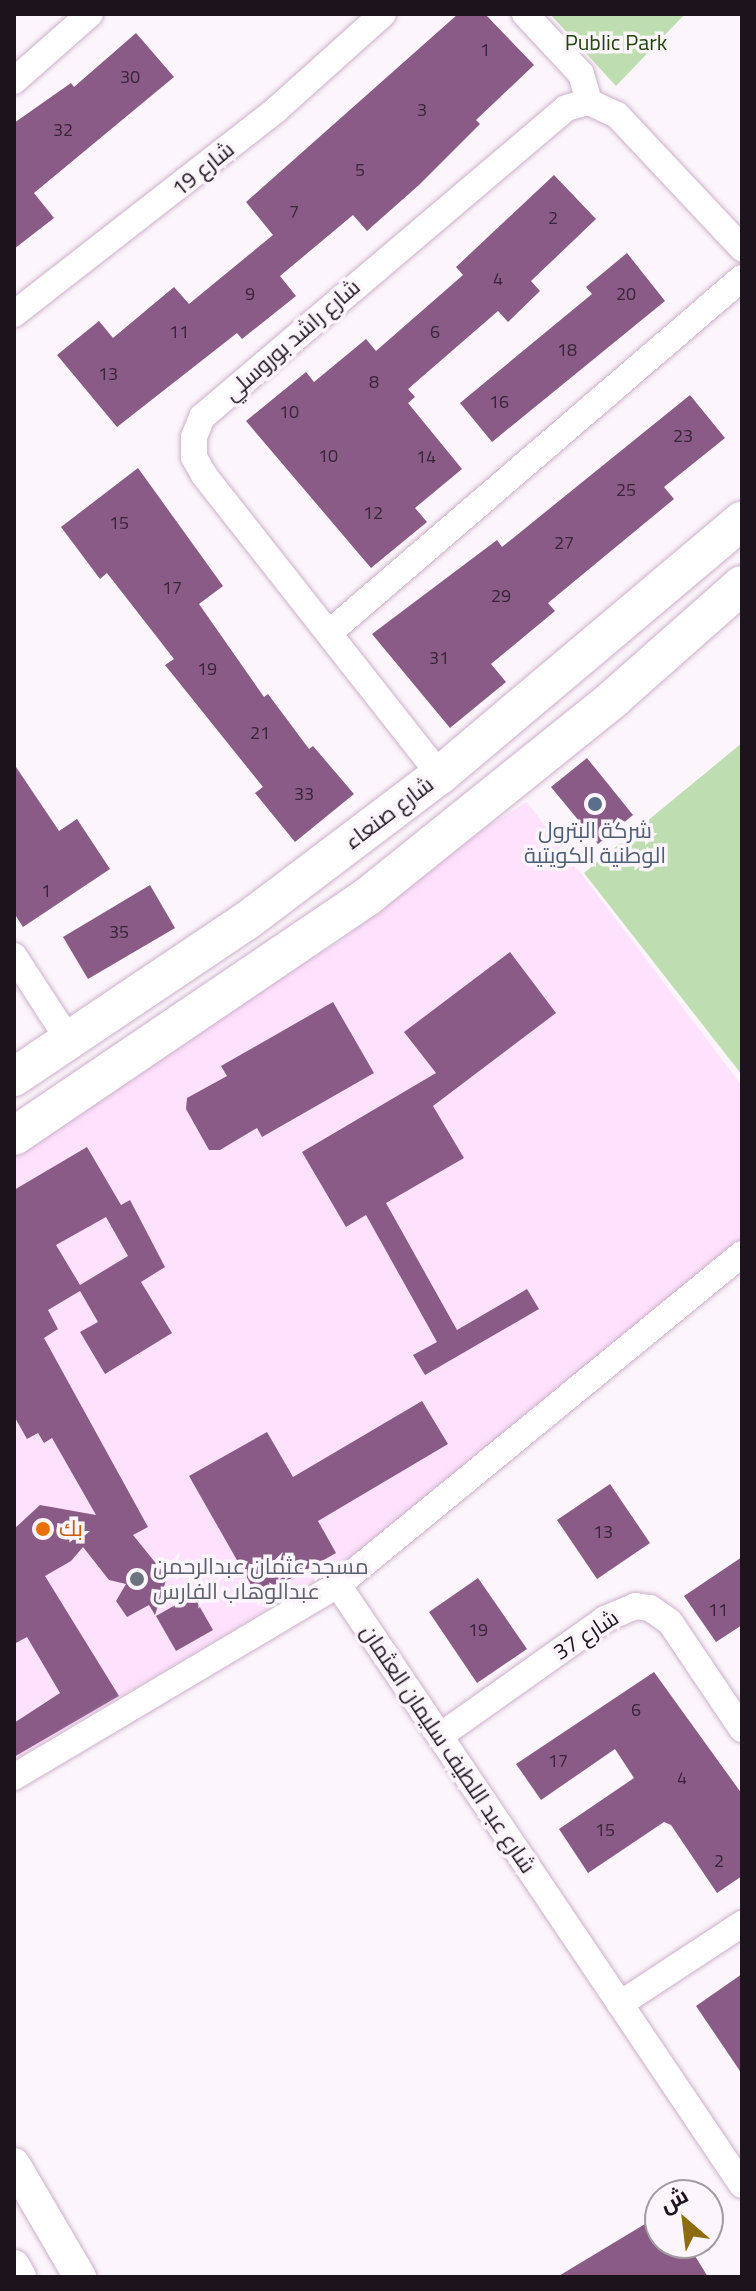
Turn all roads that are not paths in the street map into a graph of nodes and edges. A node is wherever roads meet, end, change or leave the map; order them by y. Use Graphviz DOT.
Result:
graph roads {
  1 [pos="90,14"];
  2 [pos="383,14"];
  3 [pos="525,14"];
  4 [pos="14,81"];
  5 [pos="589,102"];
  6 [pos="742,248"];
  7 [pos="742,278"];
  8 [pos="14,314"];
  9 [pos="742,521"];
  10 [pos="742,585"];
  11 [pos="330,632"];
  12 [pos="440,775"];
  13 [pos="14,956"];
  14 [pos="70,1042"];
  15 [pos="14,1077"];
  16 [pos="14,1136"];
  17 [pos="742,1254"];
  18 [pos="338,1585"];
  19 [pos="742,1729"];
  20 [pos="440,1736"];
  21 [pos="14,1777"];
  22 [pos="742,1924"];
  23 [pos="620,2004"];
  24 [pos="14,2164"];
  25 [pos="742,2185"];
  26 [pos="24,2195"];
  27 [pos="14,2266"];
  28 [pos="20,2277"];
  29 [pos="80,2277"];
  1 -- 4 [label="street"];
  2 -- 8 [label="street, شارع 19"];
  3 -- 5 [label="street"];
  5 -- 6 [label="street"];
  5 -- 11 [label="street, شارع راشد بوروسلي"];
  7 -- 11 [label="street"];
  9 -- 12 [label="main road, شارع صنعاء"];
  10 -- 16 [label="main road"];
  11 -- 12 [label="street, شارع راشد بوروسلي"];
  12 -- 14 [label="main road, شارع صنعاء"];
  13 -- 14 [label="street"];
  14 -- 15 [label="main road, شارع صنعاء"];
  17 -- 18 [label="street"];
  18 -- 20 [label="street, شارع عبد اللطيف سليمان العثمان"];
  18 -- 21 [label="street"];
  19 -- 20 [label="street, شارع 37"];
  20 -- 23 [label="street, شارع عبد اللطيف سليمان العثمان"];
  22 -- 23 [label="street"];
  23 -- 25 [label="street, شارع عبد اللطيف سليمان العثمان"];
  24 -- 26 [label="street"];
  26 -- 29 [label="street"];
  27 -- 28 [label="street"];
}
